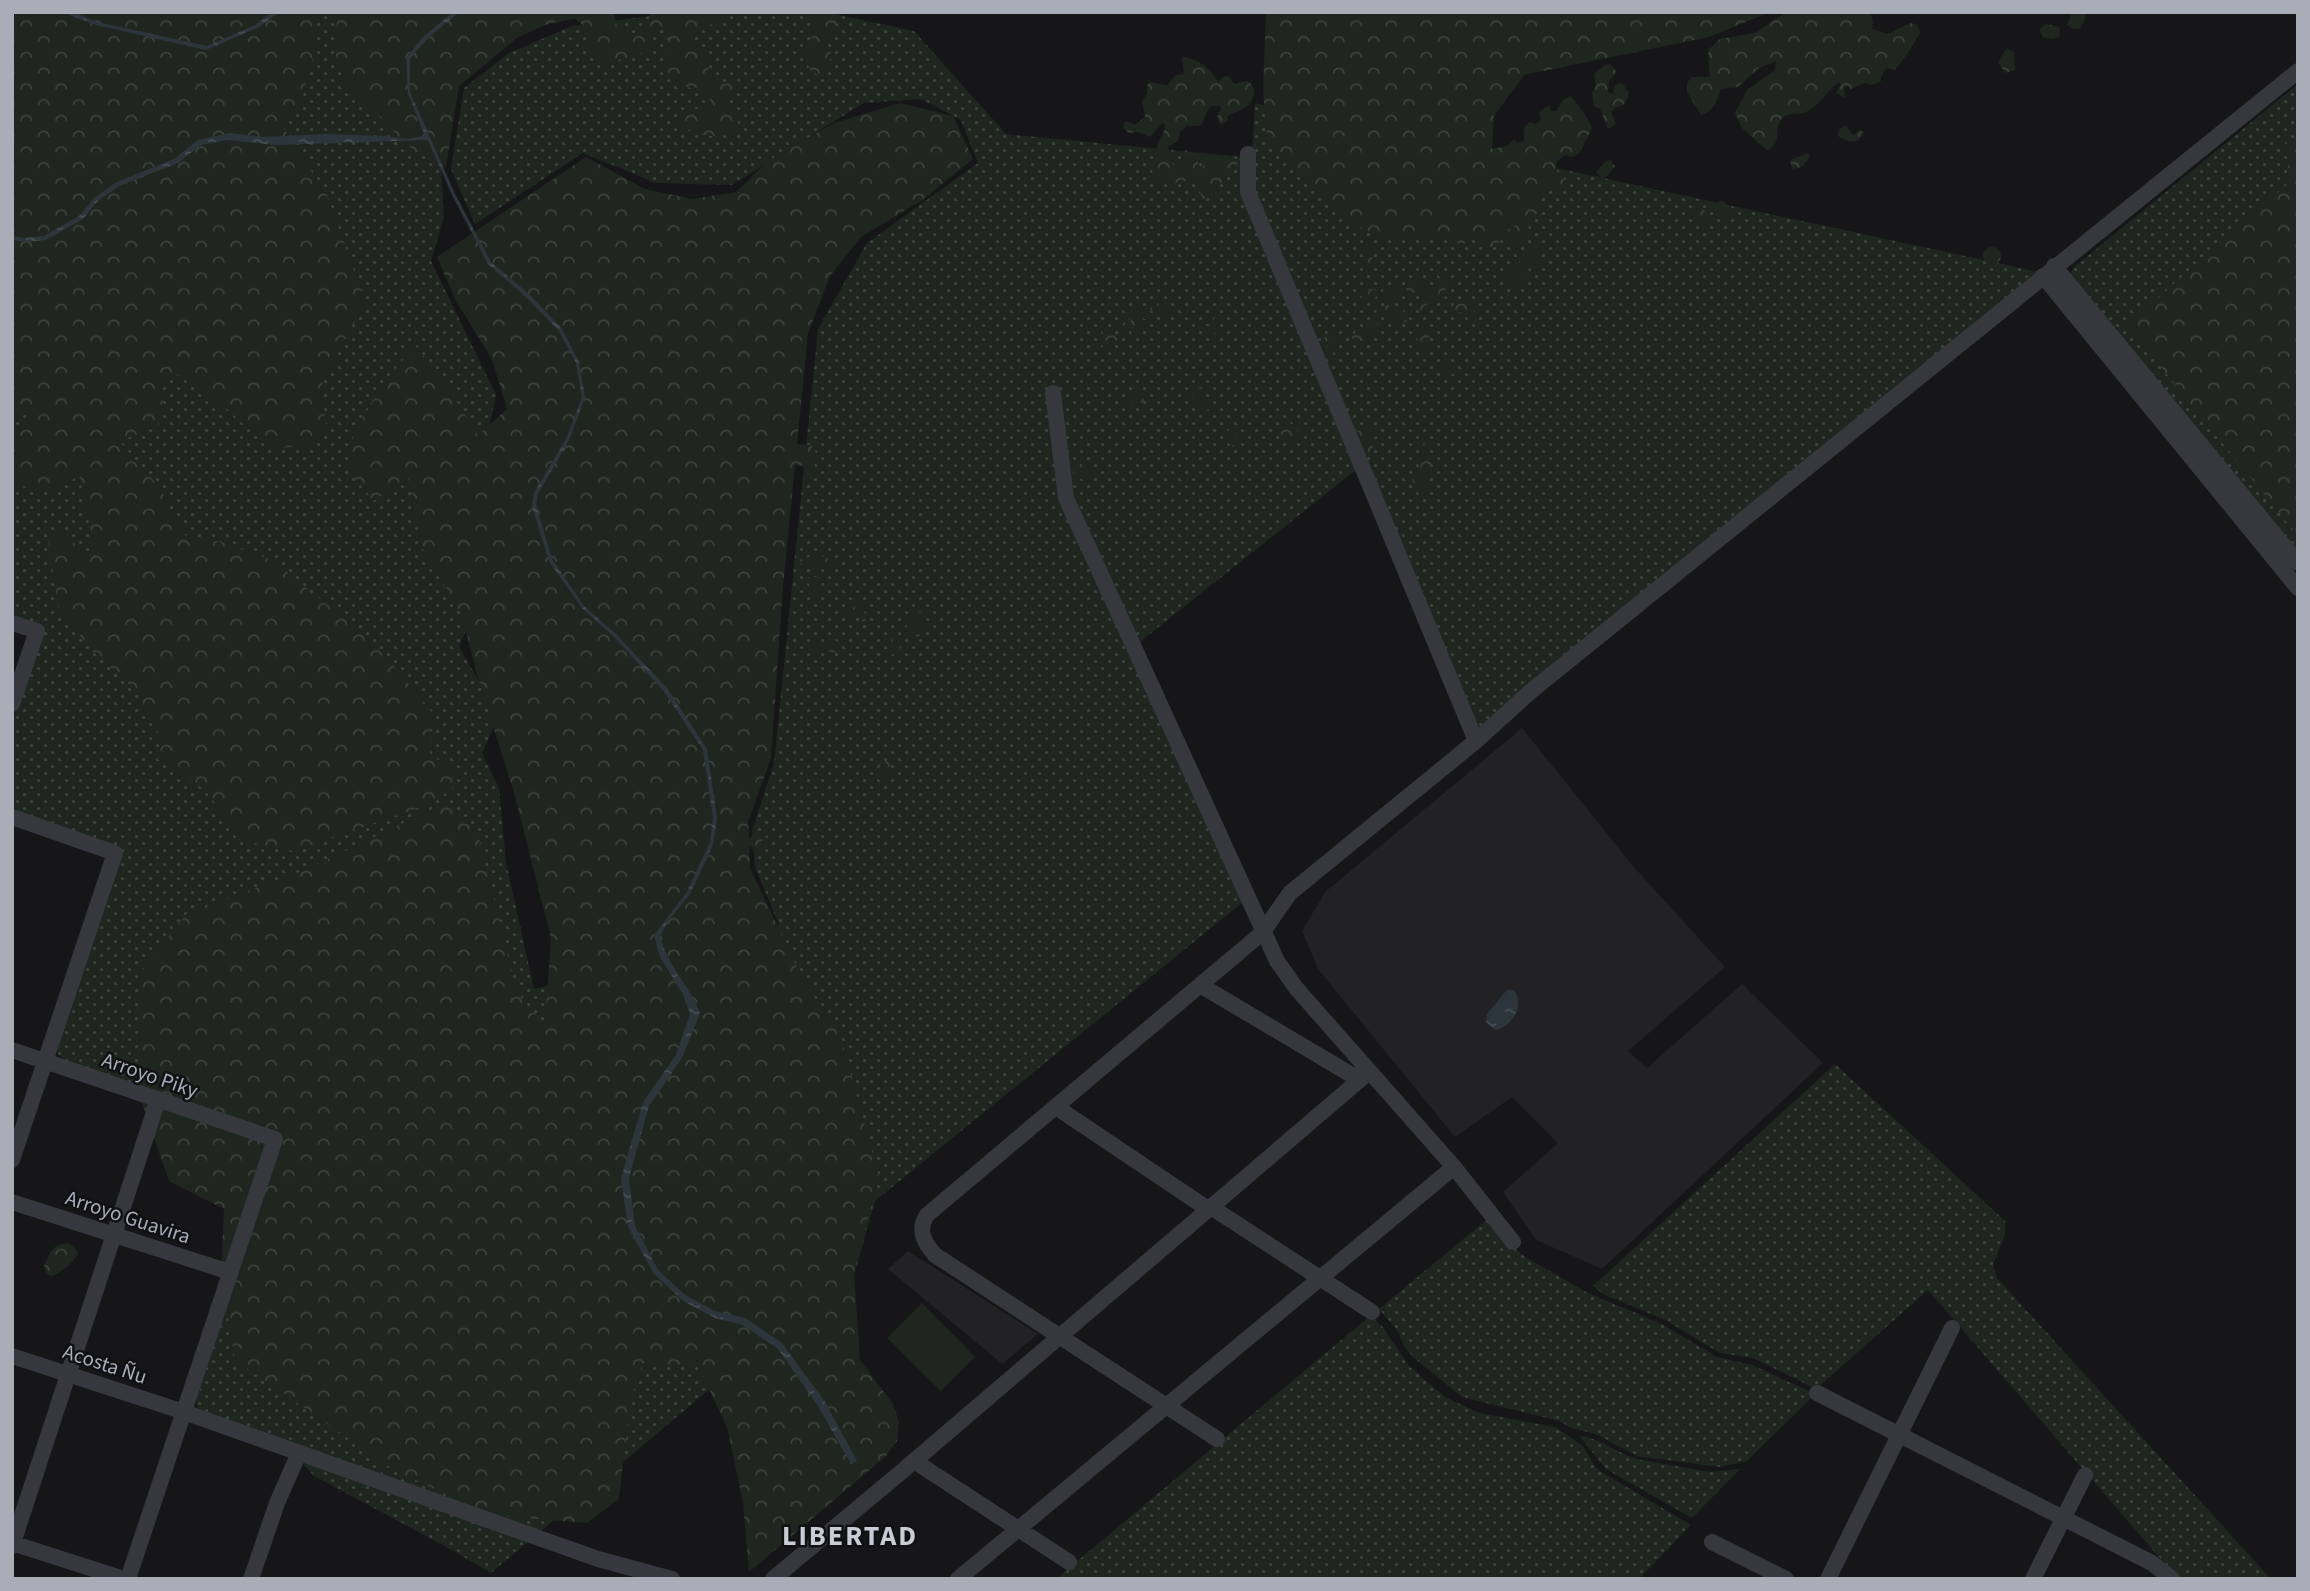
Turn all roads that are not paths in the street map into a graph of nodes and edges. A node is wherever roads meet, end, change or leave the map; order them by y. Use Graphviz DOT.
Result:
graph roads {
  1 [pos="2298,71"];
  2 [pos="1248,154"];
  3 [pos="2048,271"];
  4 [pos="1053,393"];
  5 [pos="2298,563"];
  6 [pos="2298,587"];
  7 [pos="12,623"];
  8 [pos="12,704"];
  9 [pos="1476,741"];
  10 [pos="12,817"];
  11 [pos="1262,933"];
  12 [pos="1200,985"];
  13 [pos="12,1050"];
  14 [pos="45,1062"];
  15 [pos="1365,1076"];
  16 [pos="158,1100"];
  17 [pos="1056,1107"];
  18 [pos="12,1160"];
  19 [pos="1454,1167"];
  20 [pos="12,1202"];
  21 [pos="1209,1208"];
  22 [pos="113,1234"];
  23 [pos="1513,1242"];
  24 [pos="230,1272"];
  25 [pos="1320,1279"];
  26 [pos="1372,1312"];
  27 [pos="1952,1328"];
  28 [pos="1060,1336"];
  29 [pos="12,1356"];
  30 [pos="67,1374"];
  31 [pos="1817,1393"];
  32 [pos="1166,1406"];
  33 [pos="184,1412"];
  34 [pos="1899,1435"];
  35 [pos="1217,1439"];
  36 [pos="299,1453"];
  37 [pos="914,1461"];
  38 [pos="2085,1475"];
  39 [pos="2063,1518"];
  40 [pos="1018,1529"];
  41 [pos="1712,1542"];
  42 [pos="13,1544"];
  43 [pos="1069,1562"];
  44 [pos="126,1579"];
  45 [pos="251,1579"];
  46 [pos="672,1579"];
  47 [pos="773,1579"];
  48 [pos="958,1579"];
  49 [pos="1786,1579"];
  50 [pos="1828,1579"];
  51 [pos="2033,1579"];
  52 [pos="2172,1579"];
  1 -- 3 [label="street"];
  2 -- 9 [label="street"];
  3 -- 5 [label="street"];
  3 -- 6 [label="street"];
  3 -- 9 [label="street"];
  4 -- 11 [label="street"];
  7 -- 8 [label="street"];
  9 -- 11 [label="street"];
  10 -- 14 [label="street"];
  11 -- 12 [label="street"];
  11 -- 15 [label="street"];
  12 -- 15 [label="street"];
  12 -- 17 [label="street"];
  13 -- 14 [label="street, Arroyo Piky"];
  14 -- 16 [label="street, Arroyo Piky"];
  14 -- 18 [label="street"];
  15 -- 19 [label="street"];
  15 -- 21 [label="street"];
  16 -- 22 [label="street"];
  16 -- 24 [label="street, Arroyo Piky"];
  17 -- 21 [label="street"];
  17 -- 28 [label="street"];
  19 -- 23 [label="street"];
  19 -- 25 [label="street"];
  20 -- 22 [label="street, Arroyo Guavira"];
  21 -- 25 [label="street"];
  21 -- 28 [label="street"];
  22 -- 24 [label="street, Arroyo Guavira"];
  22 -- 30 [label="street"];
  24 -- 33 [label="street"];
  25 -- 26 [label="street"];
  25 -- 32 [label="street"];
  27 -- 34 [label="street"];
  28 -- 32 [label="street"];
  28 -- 37 [label="street"];
  29 -- 30 [label="street, Acosta Ñu"];
  30 -- 33 [label="street, Acosta Ñu"];
  30 -- 42 [label="street"];
  31 -- 34 [label="street"];
  32 -- 35 [label="street"];
  32 -- 40 [label="street"];
  33 -- 36 [label="street, Acosta Ñu"];
  33 -- 44 [label="street"];
  34 -- 39 [label="street"];
  34 -- 50 [label="street"];
  36 -- 45 [label="street"];
  36 -- 46 [label="street, Acosta Ñu"];
  37 -- 40 [label="street"];
  37 -- 47 [label="street"];
  38 -- 39 [label="street"];
  39 -- 51 [label="street"];
  39 -- 52 [label="street"];
  40 -- 43 [label="street"];
  40 -- 48 [label="street"];
  41 -- 49 [label="street"];
  42 -- 44 [label="street"];
}
